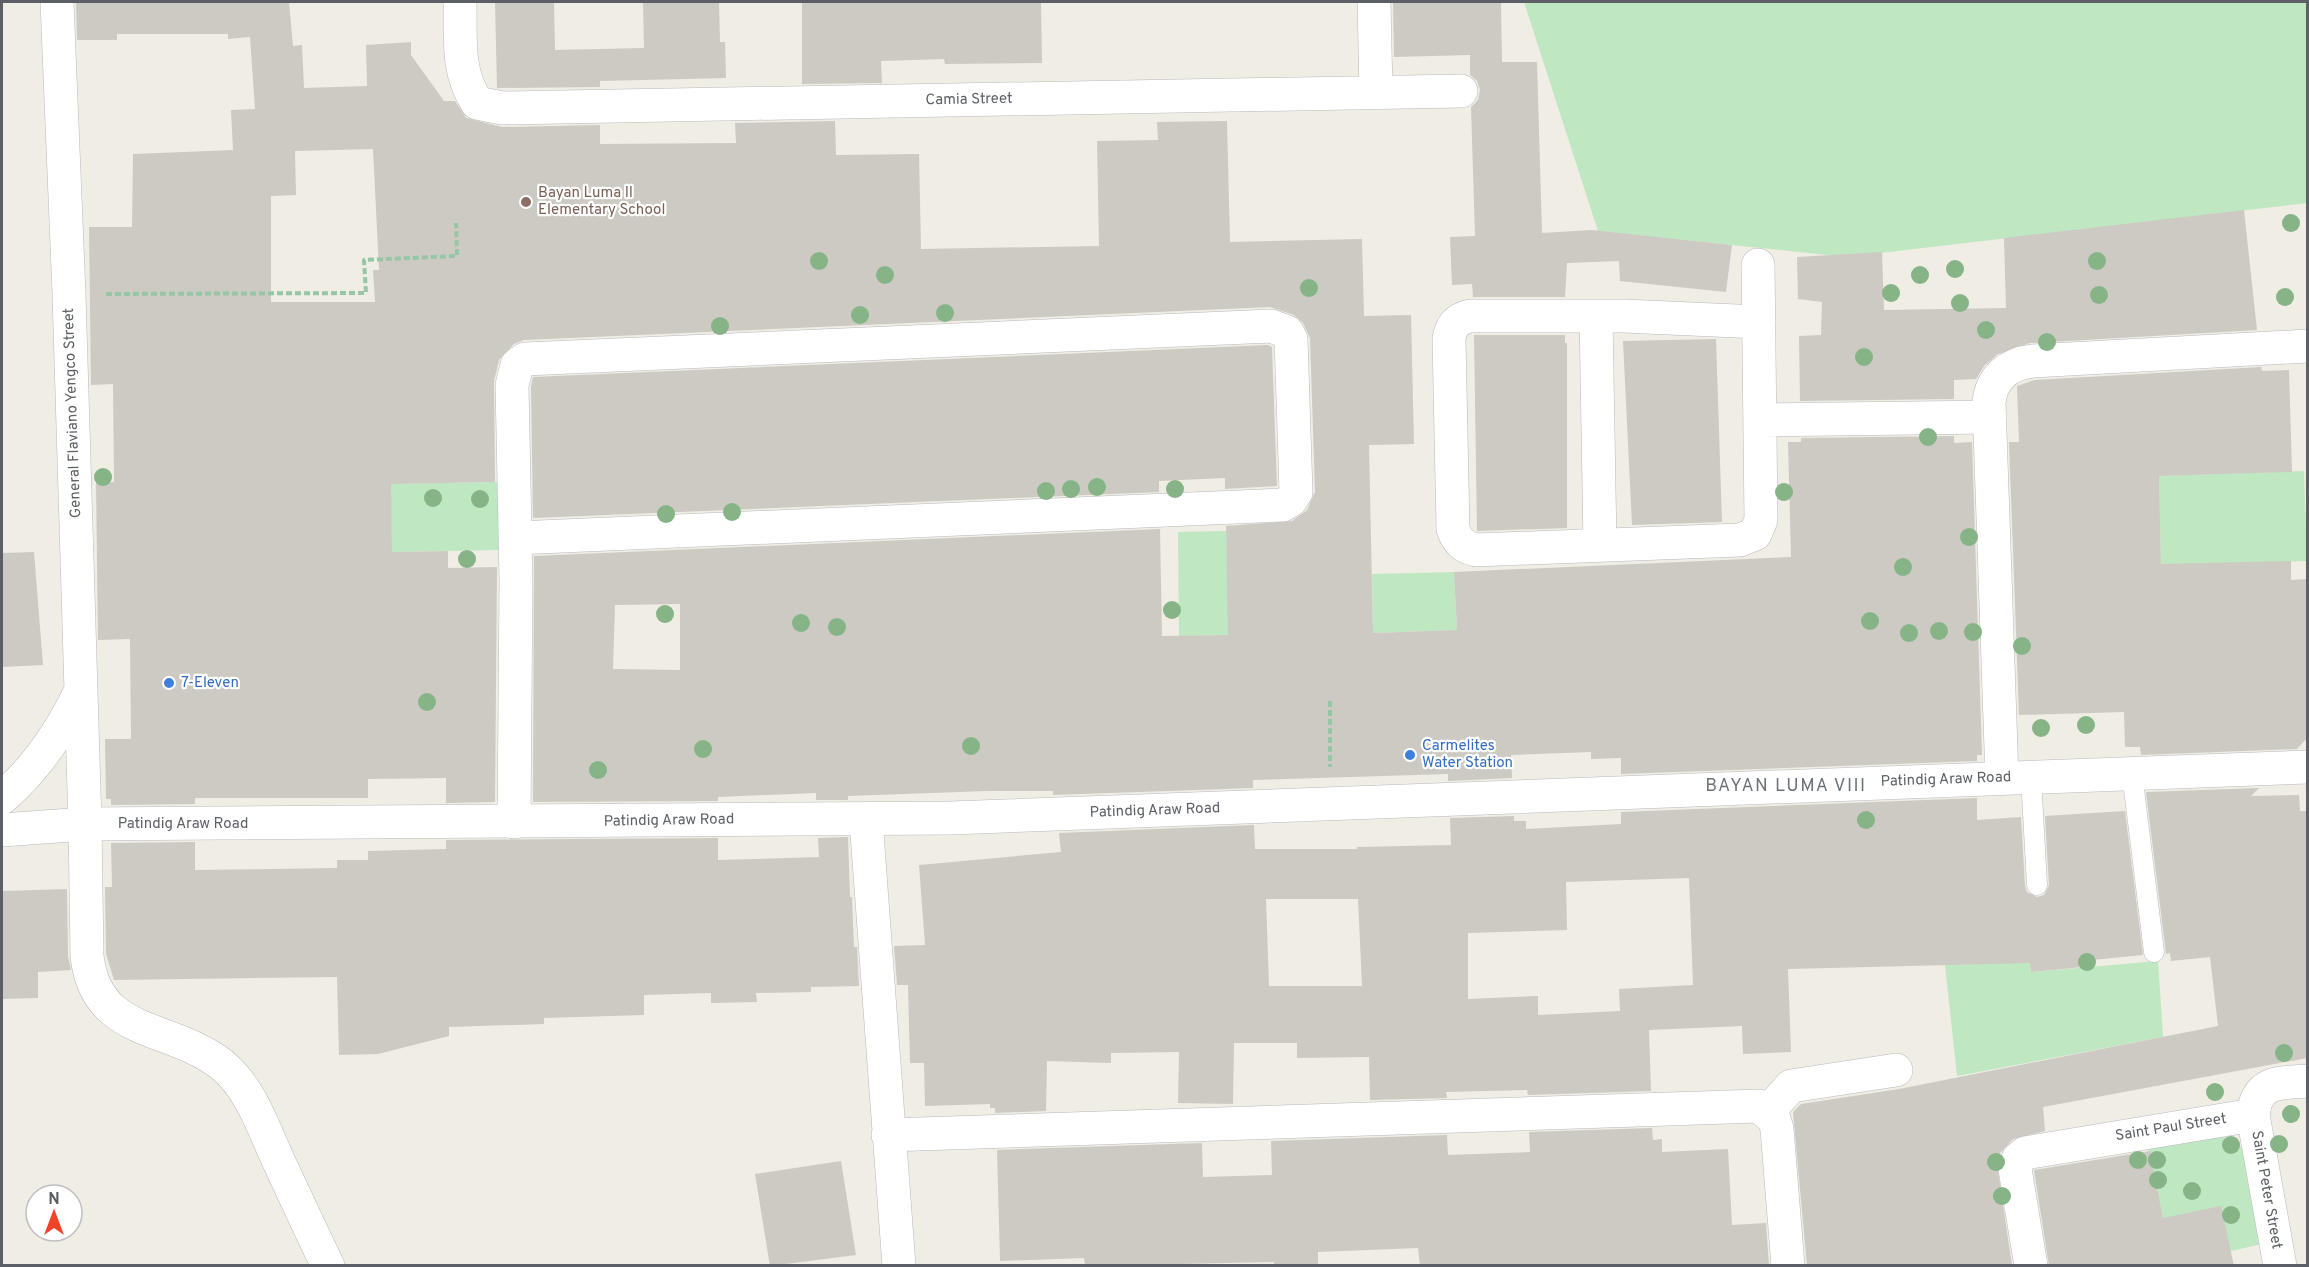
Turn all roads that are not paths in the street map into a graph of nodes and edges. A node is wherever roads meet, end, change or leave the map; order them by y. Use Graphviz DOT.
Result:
graph roads {
  1 [pos="57,2"];
  2 [pos="460,2"];
  3 [pos="1374,2"];
  4 [pos="1461,91"];
  5 [pos="1376,92"];
  6 [pos="1758,265"];
  7 [pos="1596,316"];
  8 [pos="1759,322"];
  9 [pos="2307,346"];
  10 [pos="1990,417"];
  11 [pos="1760,420"];
  12 [pos="516,538"];
  13 [pos="1600,545"];
  14 [pos="81,688"];
  15 [pos="2307,767"];
  16 [pos="2132,773"];
  17 [pos="2017,778"];
  18 [pos="2,798"];
  19 [pos="866,820"];
  20 [pos="514,822"];
  21 [pos="85,824"];
  22 [pos="2,830"];
  23 [pos="2037,885"];
  24 [pos="2154,952"];
  25 [pos="1896,1070"];
  26 [pos="2307,1082"];
  27 [pos="1768,1112"];
  28 [pos="2253,1115"];
  29 [pos="888,1135"];
  30 [pos="328,1266"];
  31 [pos="899,1266"];
  32 [pos="1788,1266"];
  33 [pos="2031,1266"];
  34 [pos="2280,1266"];
  1 -- 14 [label="street, General Flaviano Yengco Street"];
  2 -- 5 [label="street, Camia Street"];
  3 -- 5 [label="street"];
  4 -- 5 [label="street, Camia Street"];
  6 -- 8 [label="street"];
  7 -- 8 [label="street"];
  7 -- 13 [label="street"];
  7 -- 13 [label="street"];
  8 -- 11 [label="street"];
  9 -- 10 [label="street"];
  10 -- 11 [label="street"];
  10 -- 17 [label="street"];
  11 -- 13 [label="street"];
  12 -- 12 [label="street"];
  12 -- 20 [label="street"];
  14 -- 18 [label="street"];
  14 -- 21 [label="street, General Flaviano Yengco Street"];
  15 -- 16 [label="street, Patindig Araw Road"];
  16 -- 17 [label="street, Patindig Araw Road"];
  16 -- 24 [label="lane"];
  17 -- 19 [label="street, Patindig Araw Road"];
  17 -- 23 [label="lane"];
  19 -- 20 [label="street, Patindig Araw Road"];
  19 -- 29 [label="street"];
  20 -- 21 [label="street, Patindig Araw Road"];
  21 -- 22 [label="street, Patindig Araw Road"];
  21 -- 30 [label="street, General Flaviano Yengco Street"];
  25 -- 27 [label="street"];
  26 -- 28 [label="street"];
  27 -- 29 [label="street"];
  27 -- 32 [label="street"];
  28 -- 33 [label="street, Saint Paul Street"];
  28 -- 34 [label="street, Saint Peter Street"];
  29 -- 31 [label="street"];
}
